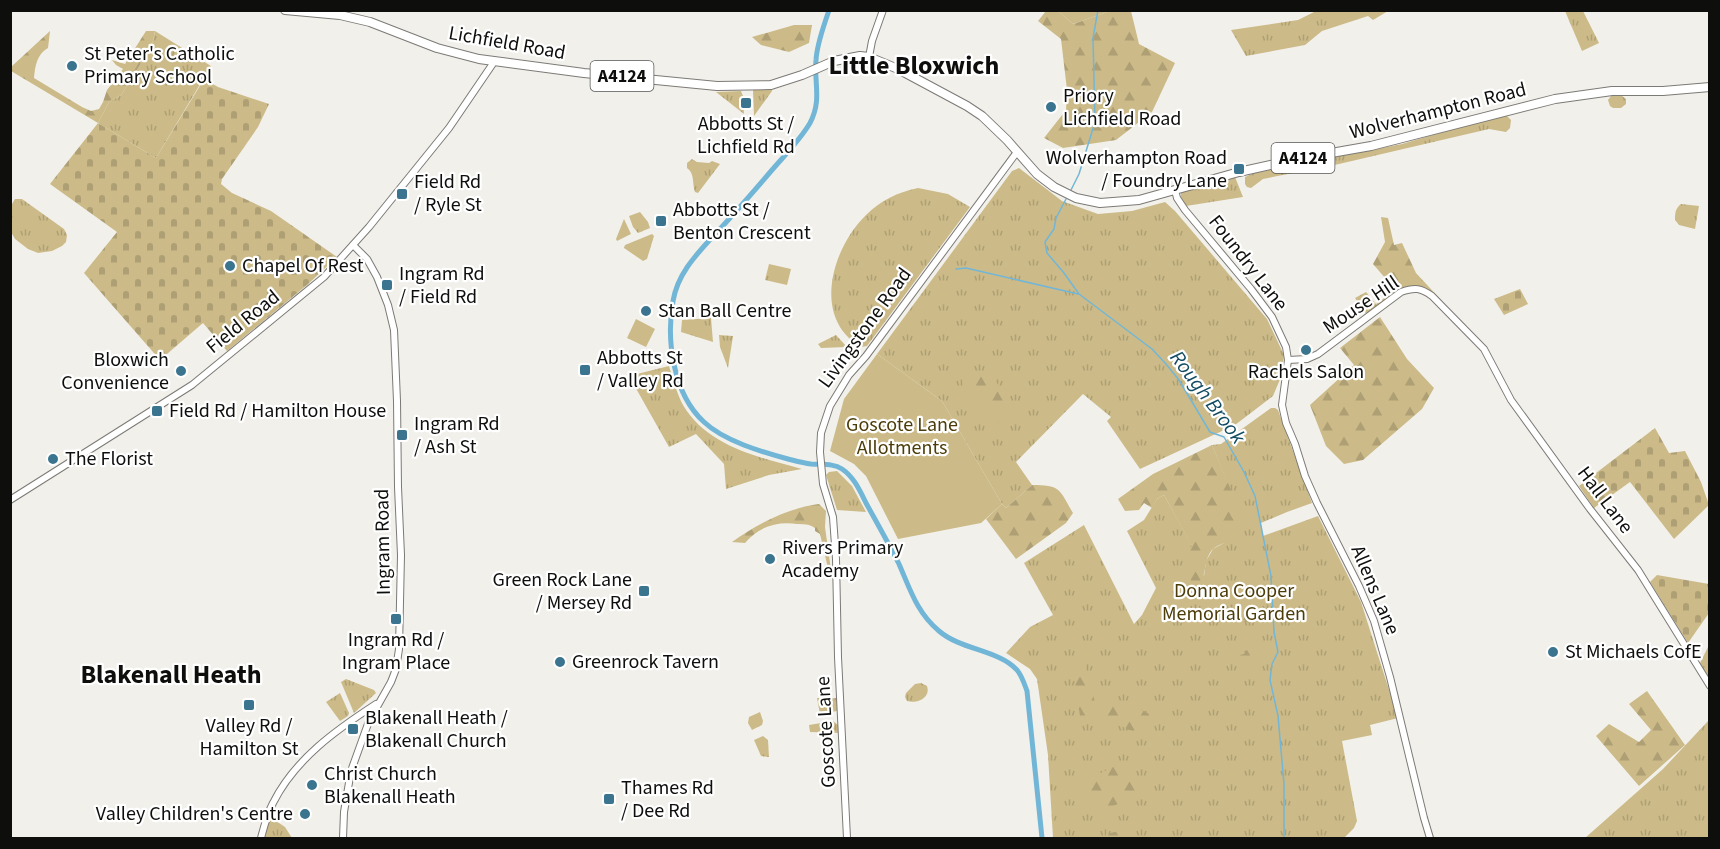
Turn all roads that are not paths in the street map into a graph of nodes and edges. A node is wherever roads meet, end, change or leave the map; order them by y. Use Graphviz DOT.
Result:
graph roads {
  1 [pos="285,10"];
  2 [pos="883,10"];
  3 [pos="869,57"];
  4 [pos="494,62"];
  5 [pos="1710,87"];
  6 [pos="1017,152"];
  7 [pos="1175,190"];
  8 [pos="353,245"];
  9 [pos="1472,336"];
  10 [pos="1288,360"];
  11 [pos="10,500"];
  12 [pos="837,623"];
  13 [pos="1710,686"];
  14 [pos="378,702"];
  15 [pos="357,716"];
  16 [pos="369,721"];
  17 [pos="262,837"];
  18 [pos="343,838"];
  19 [pos="847,838"];
  20 [pos="1430,838"];
  1 -- 4 [label="main road, Lichfield Road / A4124"];
  2 -- 3 [label="street"];
  3 -- 4 [label="main road, Lichfield Road / A4124"];
  3 -- 6 [label="main road, Lichfield Road / A4124"];
  4 -- 8 [label="street, Field Road"];
  5 -- 7 [label="main road, Wolverhampton Road / A4124"];
  6 -- 7 [label="main road, Wolverhampton Road / A4124"];
  6 -- 12 [label="street, Livingstone Road"];
  7 -- 10 [label="street, Foundry Lane"];
  8 -- 11 [label="street, Field Road"];
  8 -- 14 [label="street, Ingram Road"];
  9 -- 10 [label="street, Mouse Hill"];
  9 -- 13 [label="street, Hall Lane"];
  10 -- 20 [label="street, Allens Lane"];
  12 -- 19 [label="street, Goscote Lane"];
  14 -- 15 [label="street"];
  14 -- 16 [label="street, Ingram Road"];
  15 -- 16 [label="street"];
  15 -- 17 [label="street"];
  16 -- 18 [label="street, Ingram Road"];
}
